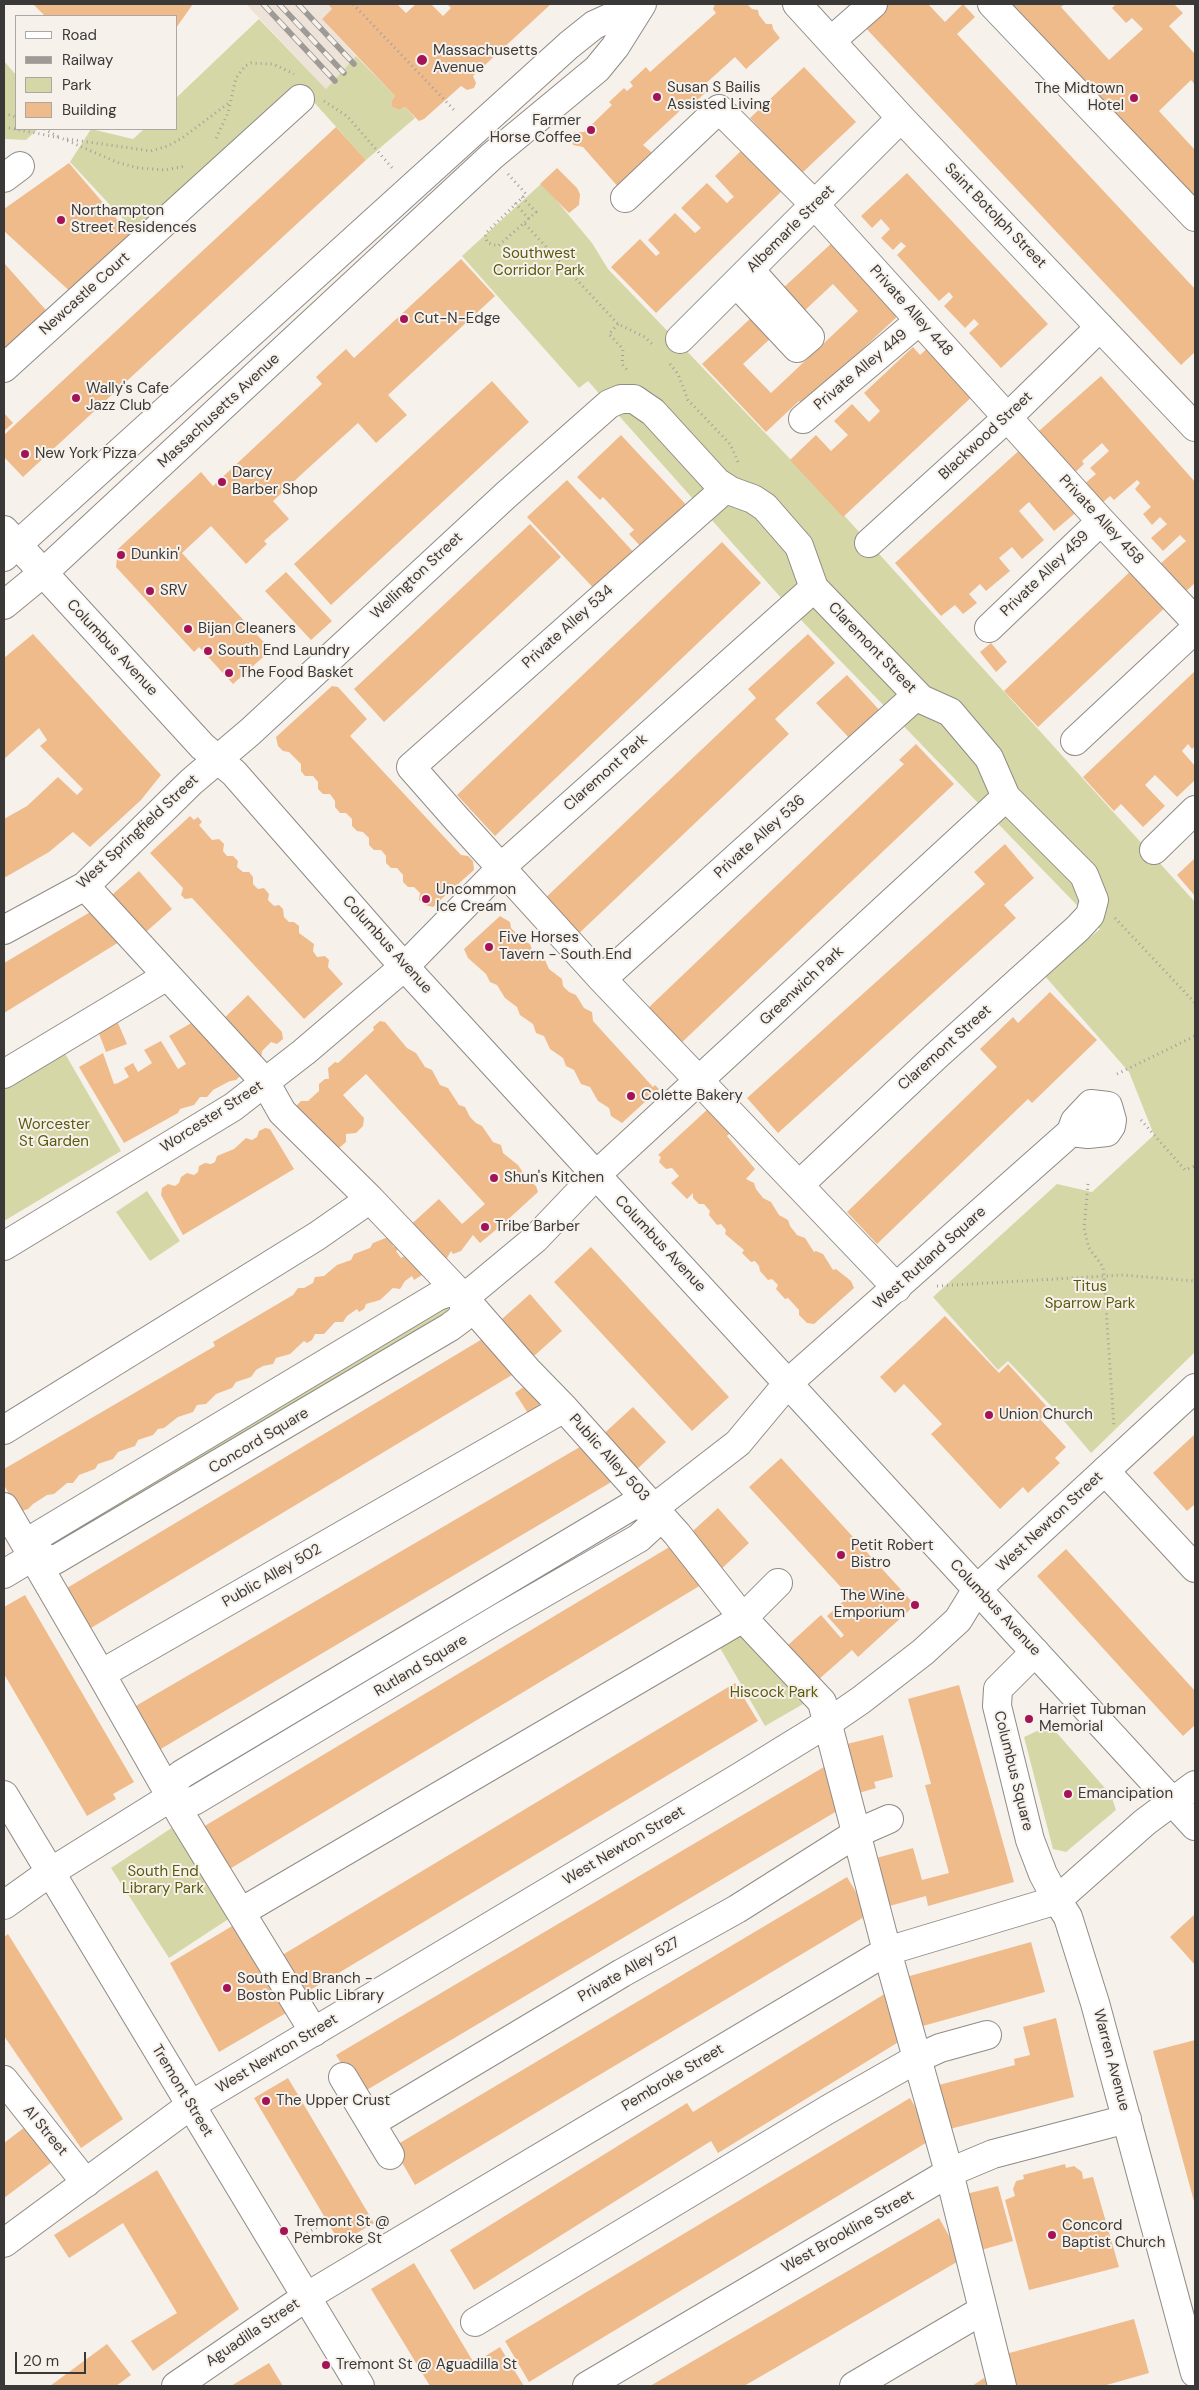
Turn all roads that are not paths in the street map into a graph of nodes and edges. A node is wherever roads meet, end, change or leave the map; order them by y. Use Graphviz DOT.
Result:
graph roads {
  1 [pos="641,4"];
  2 [pos="797,4"];
  3 [pos="873,4"];
  4 [pos="992,4"];
  5 [pos="832,40"];
  6 [pos="306,92"];
  7 [pos="901,118"];
  8 [pos="625,198"];
  9 [pos="814,204"];
  10 [pos="1195,217"];
  11 [pos="919,321"];
  12 [pos="1100,327"];
  13 [pos="680,339"];
  14 [pos="4,368"];
  15 [pos="621,399"];
  16 [pos="1008,417"];
  17 [pos="803,419"];
  18 [pos="1195,427"];
  19 [pos="726,488"];
  20 [pos="1101,520"];
  21 [pos="8,544"];
  22 [pos="869,544"];
  23 [pos="43,573"];
  24 [pos="814,588"];
  25 [pos="4,605"];
  26 [pos="1195,622"];
  27 [pos="989,628"];
  28 [pos="1195,629"];
  29 [pos="917,695"];
  30 [pos="1076,741"];
  31 [pos="218,761"];
  32 [pos="1006,797"];
  33 [pos="1195,810"];
  34 [pos="1154,850"];
  35 [pos="502,867"];
  36 [pos="85,886"];
  37 [pos="4,930"];
  38 [pos="405,966"];
  39 [pos="167,976"];
  40 [pos="602,979"];
  41 [pos="4,1074"];
  42 [pos="698,1081"];
  43 [pos="265,1082"];
  44 [pos="1071,1132"];
  45 [pos="596,1175"];
  46 [pos="799,1185"];
  47 [pos="370,1199"];
  48 [pos="4,1246"];
  49 [pos="898,1288"];
  50 [pos="464,1298"];
  51 [pos="788,1383"];
  52 [pos="1195,1388"];
  53 [pos="564,1408"];
  54 [pos="4,1430"];
  55 [pos="1105,1471"];
  56 [pos="4,1507"];
  57 [pos="654,1508"];
  58 [pos="34,1556"];
  59 [pos="1195,1568"];
  60 [pos="4,1574"];
  61 [pos="778,1583"];
  62 [pos="977,1589"];
  63 [pos="486,1592"];
  64 [pos="500,1618"];
  65 [pos="743,1618"];
  66 [pos="1035,1652"];
  67 [pos="101,1674"];
  68 [pos="329,1684"];
  69 [pos="344,1712"];
  70 [pos="829,1722"];
  71 [pos="1195,1785"];
  72 [pos="4,1795"];
  73 [pos="171,1797"];
  74 [pos="1174,1802"];
  75 [pos="889,1819"];
  76 [pos="1195,1826"];
  77 [pos="857,1833"];
  78 [pos="49,1873"];
  79 [pos="1057,1900"];
  80 [pos="4,1905"];
  81 [pos="241,1912"];
  82 [pos="887,1951"];
  83 [pos="314,2032"];
  84 [pos="987,2035"];
  85 [pos="918,2058"];
  86 [pos="343,2077"];
  87 [pos="4,2080"];
  88 [pos="191,2106"];
  89 [pos="1127,2119"];
  90 [pos="371,2123"];
  91 [pos="390,2155"];
  92 [pos="949,2172"];
  93 [pos="86,2183"];
  94 [pos="4,2243"];
  95 [pos="306,2297"];
  96 [pos="983,2310"];
  97 [pos="475,2322"];
  98 [pos="1195,2373"];
  99 [pos="176,2386"];
  100 [pos="360,2386"];
  101 [pos="586,2386"];
  102 [pos="854,2386"];
  103 [pos="1002,2386"];
  1 -- 21 [label="street, Massachusetts Avenue"];
  1 -- 23 [label="street, Massachusetts Avenue"];
  2 -- 5 [label="street, Saint Botolph Street"];
  3 -- 5 [label="street"];
  4 -- 10 [label="street"];
  5 -- 7 [label="street, Saint Botolph Street"];
  6 -- 14 [label="street, Newcastle Court"];
  7 -- 9 [label="street, Albemarle Street"];
  7 -- 12 [label="street, Saint Botolph Street"];
  8 -- 9 [label="street, Private Alley 448"];
  9 -- 11 [label="street, Private Alley 448"];
  9 -- 13 [label="street, Albemarle Street"];
  11 -- 16 [label="street, Private Alley 448"];
  11 -- 17 [label="street, Private Alley 449"];
  12 -- 16 [label="street, Blackwood Street"];
  12 -- 18 [label="street, Saint Botolph Street"];
  15 -- 19 [label="street, Claremont Street"];
  15 -- 31 [label="street, Wellington Street"];
  16 -- 20 [label="street, Private Alley 458"];
  16 -- 22 [label="street, Blackwood Street"];
  19 -- 24 [label="street, Claremont Street"];
  19 -- 35 [label="street, Private Alley 534"];
  20 -- 26 [label="street, Private Alley 458"];
  20 -- 27 [label="street, Private Alley 459"];
  21 -- 23 [label="street, Columbus Avenue"];
  23 -- 25 [label="street, Massachusetts Avenue"];
  23 -- 31 [label="street, Columbus Avenue"];
  24 -- 29 [label="street, Claremont Street"];
  24 -- 35 [label="street, Claremont Park"];
  28 -- 30 [label="street"];
  29 -- 32 [label="street, Claremont Street"];
  29 -- 40 [label="street, Private Alley 536"];
  31 -- 36 [label="street, West Springfield Street"];
  31 -- 38 [label="street, Columbus Avenue"];
  32 -- 42 [label="street, Greenwich Park"];
  32 -- 46 [label="street, Claremont Street"];
  33 -- 34 [label="street"];
  35 -- 38 [label="street, Claremont Park"];
  35 -- 40 [label="street"];
  36 -- 37 [label="street, West Springfield Street"];
  36 -- 39 [label="street, Public Alley 503"];
  38 -- 43 [label="street, Worcester Street"];
  38 -- 45 [label="street, Columbus Avenue"];
  39 -- 41 [label="street"];
  39 -- 43 [label="street, Public Alley 503"];
  40 -- 42 [label="street"];
  42 -- 45 [label="street, Greenwich Park"];
  42 -- 46 [label="street"];
  43 -- 47 [label="street, Public Alley 503"];
  43 -- 48 [label="street, Worcester Street"];
  44 -- 49 [label="street, West Rutland Square"];
  45 -- 50 [label="street"];
  45 -- 51 [label="street, Columbus Avenue"];
  46 -- 49 [label="street"];
  47 -- 50 [label="street, Public Alley 503"];
  47 -- 54 [label="street"];
  49 -- 51 [label="street, West Rutland Square"];
  50 -- 53 [label="street, Public Alley 503"];
  50 -- 58 [label="street, Concord Square"];
  51 -- 57 [label="street"];
  51 -- 62 [label="street, Columbus Avenue"];
  52 -- 55 [label="street, West Newton Street"];
  53 -- 57 [label="street, Public Alley 503"];
  53 -- 67 [label="street, Public Alley 502"];
  55 -- 59 [label="street"];
  55 -- 62 [label="street, West Newton Street"];
  56 -- 58 [label="street"];
  57 -- 63 [label="street, Rutland Square"];
  57 -- 64 [label="street, Rutland Square"];
  57 -- 65 [label="street, Public Alley 503"];
  58 -- 60 [label="street"];
  58 -- 67 [label="street"];
  61 -- 65 [label="street"];
  62 -- 66 [label="street, Columbus Avenue"];
  62 -- 70 [label="street, West Newton Street"];
  63 -- 64 [label="street"];
  63 -- 68 [label="street, Rutland Square"];
  64 -- 69 [label="street, Rutland Square"];
  65 -- 70 [label="street, Public Alley 503"];
  65 -- 81 [label="street"];
  66 -- 74 [label="street, Columbus Avenue"];
  66 -- 79 [label="street, Columbus Square"];
  67 -- 73 [label="street"];
  68 -- 69 [label="street"];
  68 -- 73 [label="street, Rutland Square"];
  69 -- 73 [label="street, Rutland Square"];
  70 -- 77 [label="street, Public Alley 503"];
  70 -- 83 [label="street, West Newton Street"];
  71 -- 74 [label="street"];
  72 -- 78 [label="street, Tremont Street"];
  73 -- 78 [label="street"];
  73 -- 81 [label="street"];
  74 -- 76 [label="street, Columbus Avenue"];
  74 -- 79 [label="street"];
  75 -- 77 [label="street, Private Alley 527"];
  77 -- 82 [label="street, Public Alley 503"];
  77 -- 90 [label="street, Private Alley 527"];
  78 -- 80 [label="street"];
  78 -- 88 [label="street, Tremont Street"];
  79 -- 82 [label="street, Pembroke Street"];
  79 -- 89 [label="street, Warren Avenue"];
  81 -- 83 [label="street"];
  82 -- 85 [label="street, Public Alley 503"];
  82 -- 95 [label="street, Pembroke Street"];
  83 -- 88 [label="street, West Newton Street"];
  84 -- 85 [label="street"];
  85 -- 92 [label="street, Public Alley 503"];
  85 -- 97 [label="street"];
  86 -- 90 [label="street"];
  87 -- 93 [label="street, Al Street"];
  88 -- 93 [label="street, West Newton Street"];
  88 -- 95 [label="street, Tremont Street"];
  89 -- 92 [label="street, West Brookline Street"];
  89 -- 98 [label="street, Warren Avenue"];
  90 -- 91 [label="street"];
  92 -- 96 [label="street, Public Alley 503"];
  92 -- 101 [label="street, West Brookline Street"];
  93 -- 94 [label="street, West Newton Street"];
  95 -- 99 [label="street, Aguadilla Street"];
  95 -- 100 [label="street, Tremont Street"];
  96 -- 102 [label="street"];
  96 -- 103 [label="street, Public Alley 503"];
}
